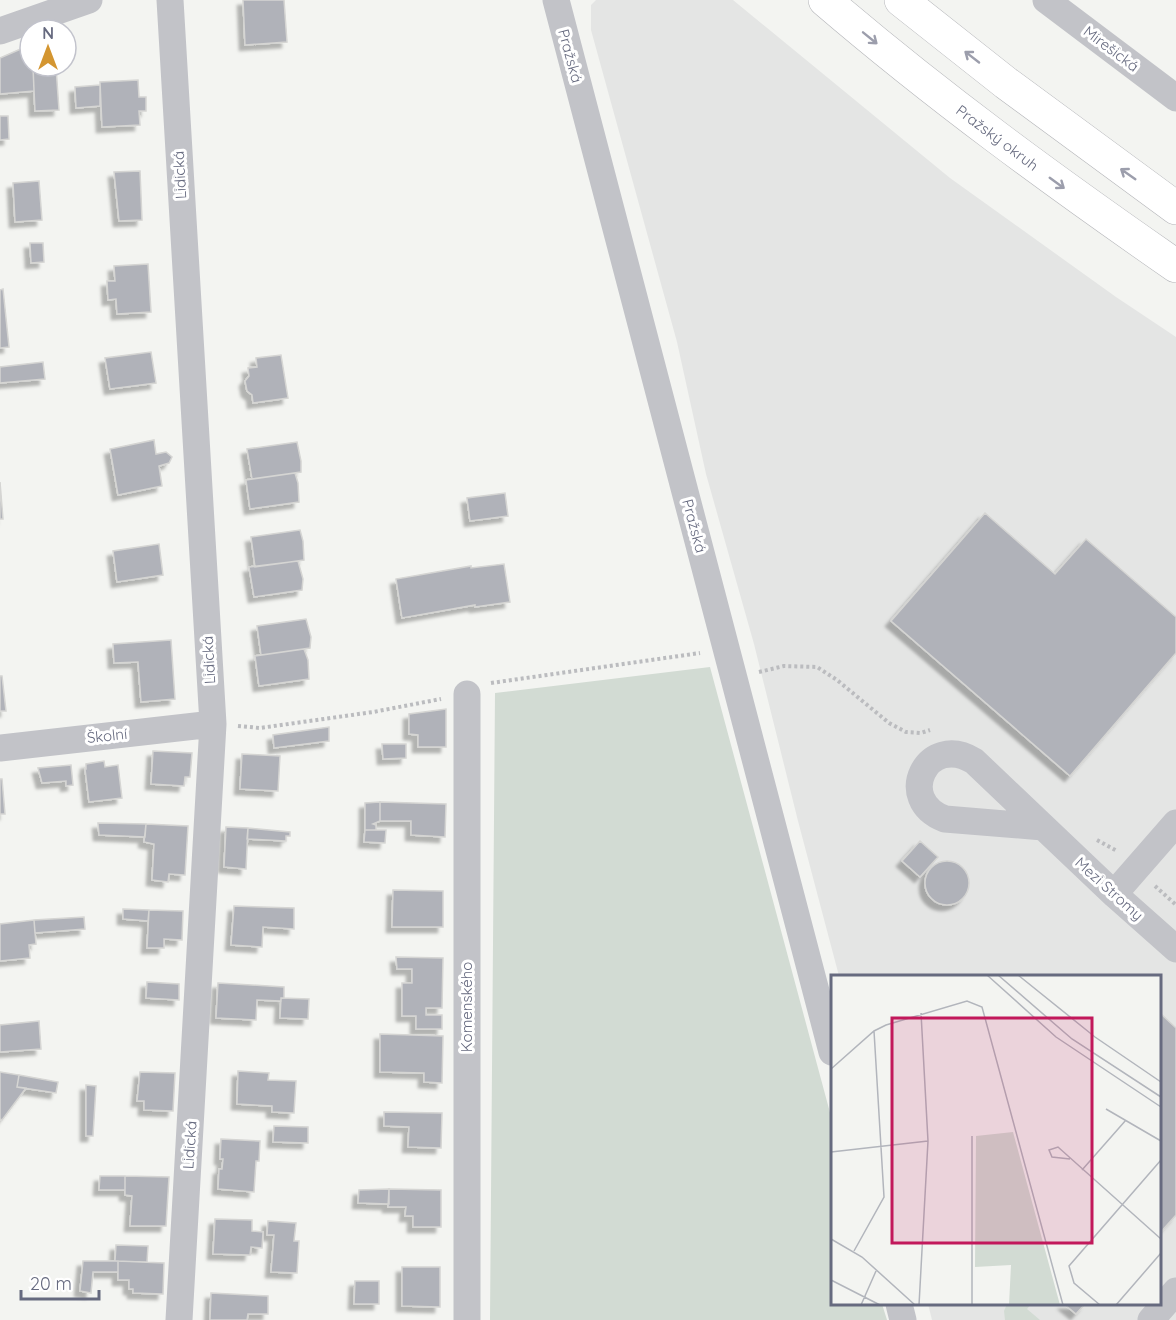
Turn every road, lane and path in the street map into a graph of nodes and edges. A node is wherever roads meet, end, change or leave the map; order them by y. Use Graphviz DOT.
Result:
graph roads {
  1 [pos="89,0"];
  2 [pos="170,0"];
  3 [pos="556,0"];
  4 [pos="825,0"];
  5 [pos="901,0"];
  6 [pos="1046,0"];
  7 [pos="0,31"];
  8 [pos="1176,98"];
  9 [pos="1176,208"];
  10 [pos="1176,266"];
  11 [pos="726,650"];
  12 [pos="755,663"];
  13 [pos="467,694"];
  14 [pos="213,724"];
  15 [pos="936,728"];
  16 [pos="0,748"];
  17 [pos="1176,823"];
  18 [pos="1043,827"];
  19 [pos="1096,839"];
  20 [pos="1113,847"];
  21 [pos="1163,893"];
  22 [pos="1114,894"];
  23 [pos="1176,905"];
  24 [pos="1176,948"];
  25 [pos="831,1048"];
  26 [pos="1176,1291"];
  27 [pos="899,1305"];
  28 [pos="179,1320"];
  29 [pos="467,1320"];
  30 [pos="903,1320"];
  31 [pos="1151,1320"];
  1 -- 7 [label="street"];
  2 -- 14 [label="street, Lidická"];
  3 -- 11 [label="street, Pražská"];
  4 -- 10 [label="highway, Pražský okruh, one-way"];
  9 -- 5 [label="highway, one-way"];
  6 -- 8 [label="street, Mirešická"];
  11 -- 13 [label="path"];
  11 -- 25 [label="street, Pražská"];
  12 -- 15 [label="path"];
  13 -- 14 [label="path"];
  13 -- 29 [label="street, Komenského"];
  14 -- 16 [label="street, Školní"];
  14 -- 28 [label="street, Lidická"];
  17 -- 22 [label="street"];
  18 -- 22 [label="street, Mezi Stromy"];
  19 -- 20 [label="path"];
  21 -- 23 [label="path"];
  22 -- 24 [label="street, Mezi Stromy"];
  26 -- 31 [label="street"];
  27 -- 30 [label="street"];
}
